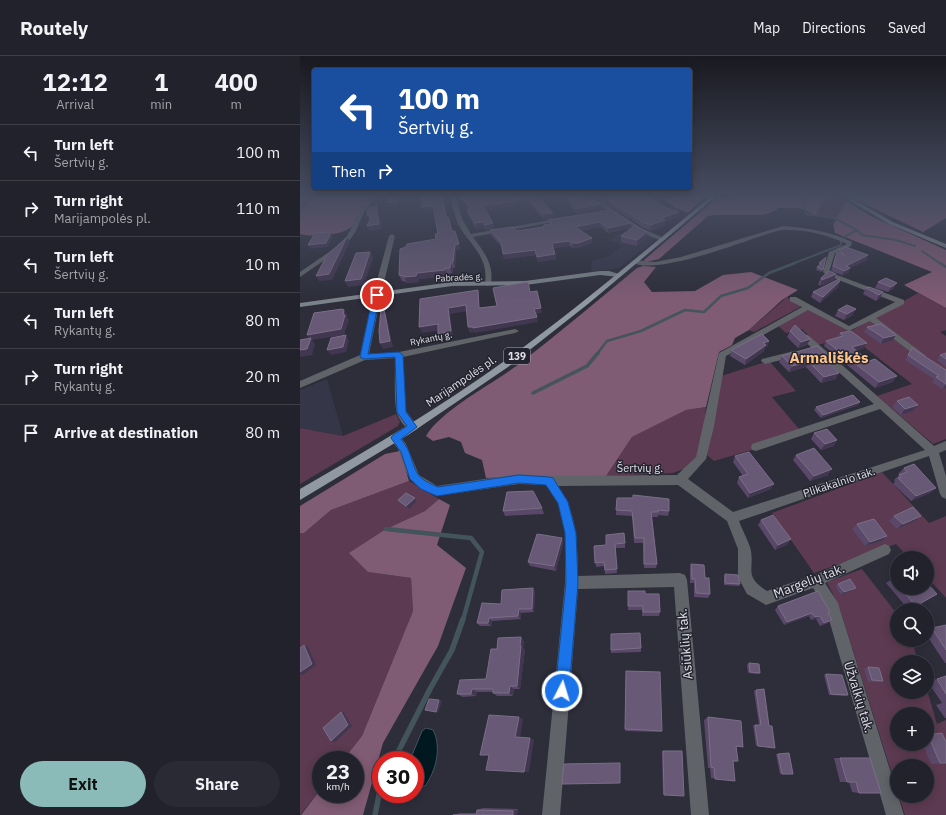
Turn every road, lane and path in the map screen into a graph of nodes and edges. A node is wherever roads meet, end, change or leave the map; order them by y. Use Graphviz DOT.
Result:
graph roads {
  1 [pos="354,229"];
  2 [pos="465,229"];
  3 [pos="506,229"];
  4 [pos="640,229"];
  5 [pos="674,229"];
  6 [pos="774,229"];
  7 [pos="800,229"];
  8 [pos="908,229"];
  9 [pos="392,236"];
  10 [pos="469,236"];
  11 [pos="662,239"];
  12 [pos="946,246"];
  13 [pos="635,262"];
  14 [pos="300,275"];
  15 [pos="619,275"];
  16 [pos="488,284"];
  17 [pos="377,295"];
  18 [pos="793,299"];
  19 [pos="300,305"];
  20 [pos="807,307"];
  21 [pos="871,318"];
  22 [pos="515,331"];
  23 [pos="805,337"];
  24 [pos="810,349"];
  25 [pos="399,355"];
  26 [pos="364,357"];
  27 [pos="927,359"];
  28 [pos="765,361"];
  29 [pos="300,385"];
  30 [pos="881,405"];
  31 [pos="412,427"];
  32 [pos="395,438"];
  33 [pos="946,445"];
  34 [pos="756,448"];
  35 [pos="933,451"];
  36 [pos="680,480"];
  37 [pos="549,481"];
  38 [pos="946,494"];
  39 [pos="300,495"];
  40 [pos="732,518"];
  41 [pos="885,550"];
  42 [pos="816,581"];
  43 [pos="572,583"];
  44 [pos="551,815"];
  45 [pos="700,815"];
  46 [pos="895,815"];
  1 -- 14 [label="street"];
  2 -- 10 [label="street"];
  3 -- 10 [label="street"];
  4 -- 11 [label="street"];
  5 -- 11 [label="main road, Marijampolės pl. / 139"];
  6 -- 13 [label="street"];
  7 -- 21 [label="street"];
  8 -- 12 [label="street"];
  9 -- 17 [label="street"];
  10 -- 16 [label="street"];
  11 -- 13 [label="main road, Marijampolės pl. / 139"];
  13 -- 15 [label="main road, Marijampolės pl. / 139"];
  15 -- 16 [label="street, Pabradės g."];
  15 -- 31 [label="main road, Marijampolės pl. / 139"];
  16 -- 17 [label="street, Pabradės g."];
  17 -- 19 [label="street, Pabradės g."];
  17 -- 26 [label="street"];
  18 -- 20 [label="street"];
  20 -- 21 [label="street"];
  20 -- 36 [label="street"];
  21 -- 27 [label="street"];
  22 -- 25 [label="street, Rykantų g."];
  23 -- 24 [label="street"];
  24 -- 28 [label="street"];
  24 -- 30 [label="street"];
  25 -- 26 [label="street, Rykantų g."];
  25 -- 31 [label="street"];
  26 -- 29 [label="street"];
  30 -- 34 [label="street"];
  30 -- 35 [label="street"];
  31 -- 32 [label="main road, Marijampolės pl. / 139"];
  32 -- 37 [label="street, Šertvių g."];
  32 -- 39 [label="main road, Marijampolės pl. / 139"];
  33 -- 35 [label="street, Plikakalnio tak."];
  35 -- 38 [label="street"];
  35 -- 40 [label="street, Plikakalnio tak."];
  36 -- 37 [label="street, Šertvių g."];
  36 -- 40 [label="street"];
  37 -- 43 [label="street"];
  40 -- 42 [label="street, Margelių tak."];
  41 -- 42 [label="street, Margelių tak."];
  42 -- 46 [label="street, Užvalkių tak."];
  43 -- 44 [label="street"];
  43 -- 45 [label="street, Asiūklių tak."];
}
